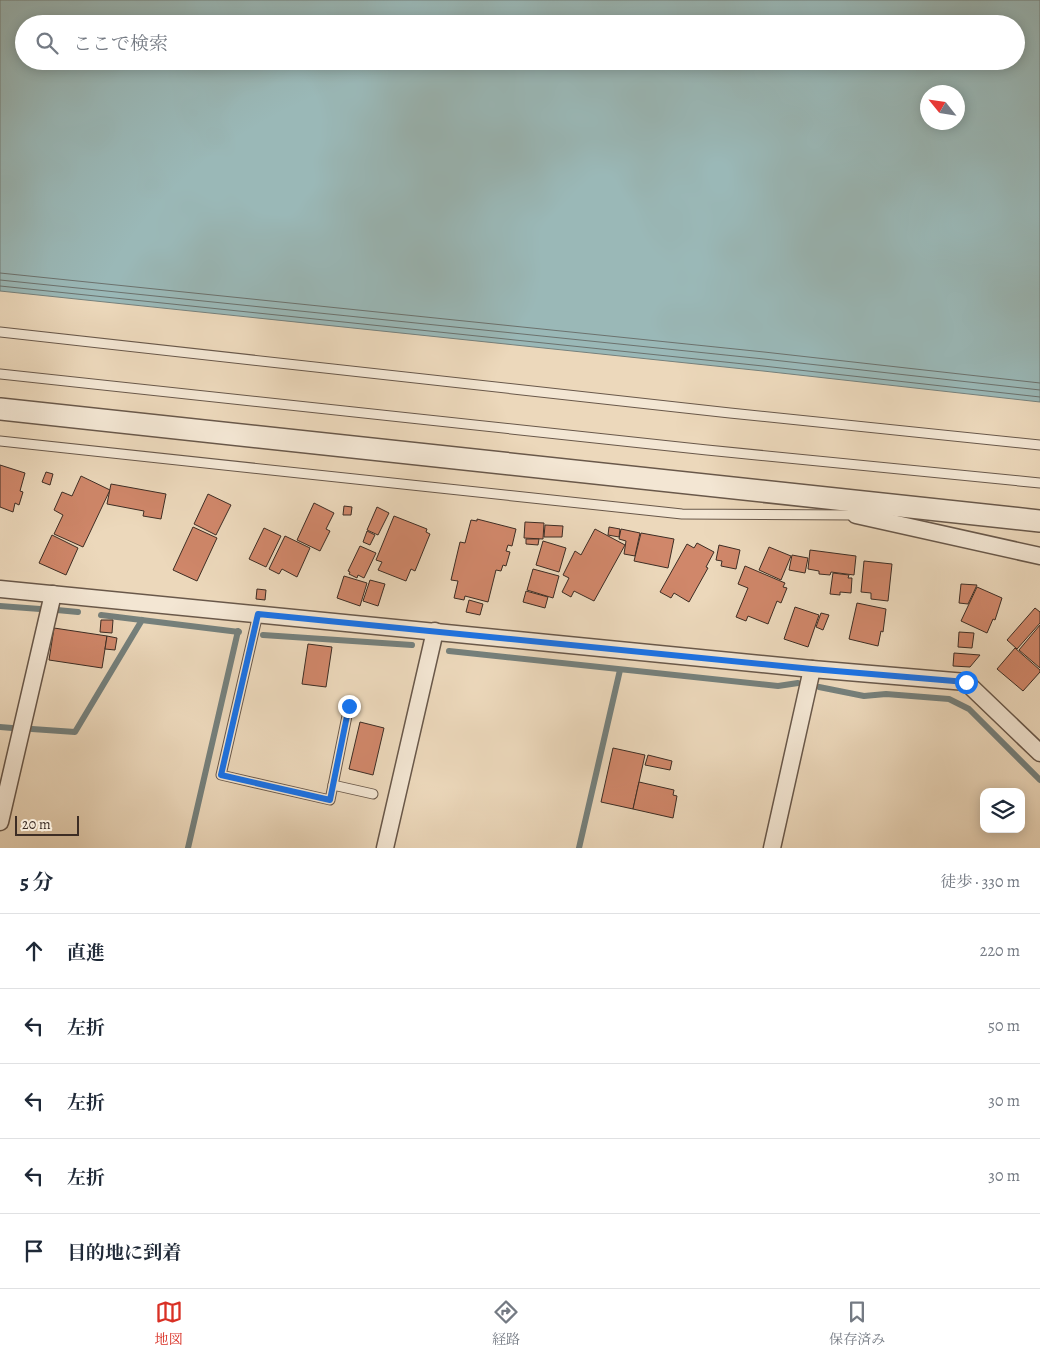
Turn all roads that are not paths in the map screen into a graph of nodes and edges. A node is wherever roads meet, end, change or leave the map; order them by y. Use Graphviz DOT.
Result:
graph roads {
  1 [pos="0,332"];
  2 [pos="0,374"];
  3 [pos="0,409"];
  4 [pos="0,441"];
  5 [pos="1040,445"];
  6 [pos="1040,483"];
  7 [pos="856,508"];
  8 [pos="1040,520"];
  9 [pos="1038,557"];
  10 [pos="0,588"];
  11 [pos="53,594"];
  12 [pos="258,614"];
  13 [pos="435,631"];
  14 [pos="812,669"];
  15 [pos="349,706"];
  16 [pos="1040,753"];
  17 [pos="333,785"];
  18 [pos="373,794"];
  19 [pos="0,822"];
  20 [pos="385,848"];
  21 [pos="772,848"];
  1 -- 5 [label="lane"];
  2 -- 6 [label="lane"];
  3 -- 7 [label="street"];
  4 -- 7 [label="lane"];
  7 -- 8 [label="street"];
  7 -- 9 [label="street"];
  10 -- 11 [label="street"];
  11 -- 12 [label="street"];
  11 -- 19 [label="street"];
  12 -- 13 [label="street"];
  12 -- 17 [label="lane"];
  13 -- 14 [label="street"];
  13 -- 20 [label="street"];
  14 -- 16 [label="street"];
  14 -- 21 [label="street"];
  15 -- 17 [label="lane"];
  17 -- 18 [label="lane"];
}
